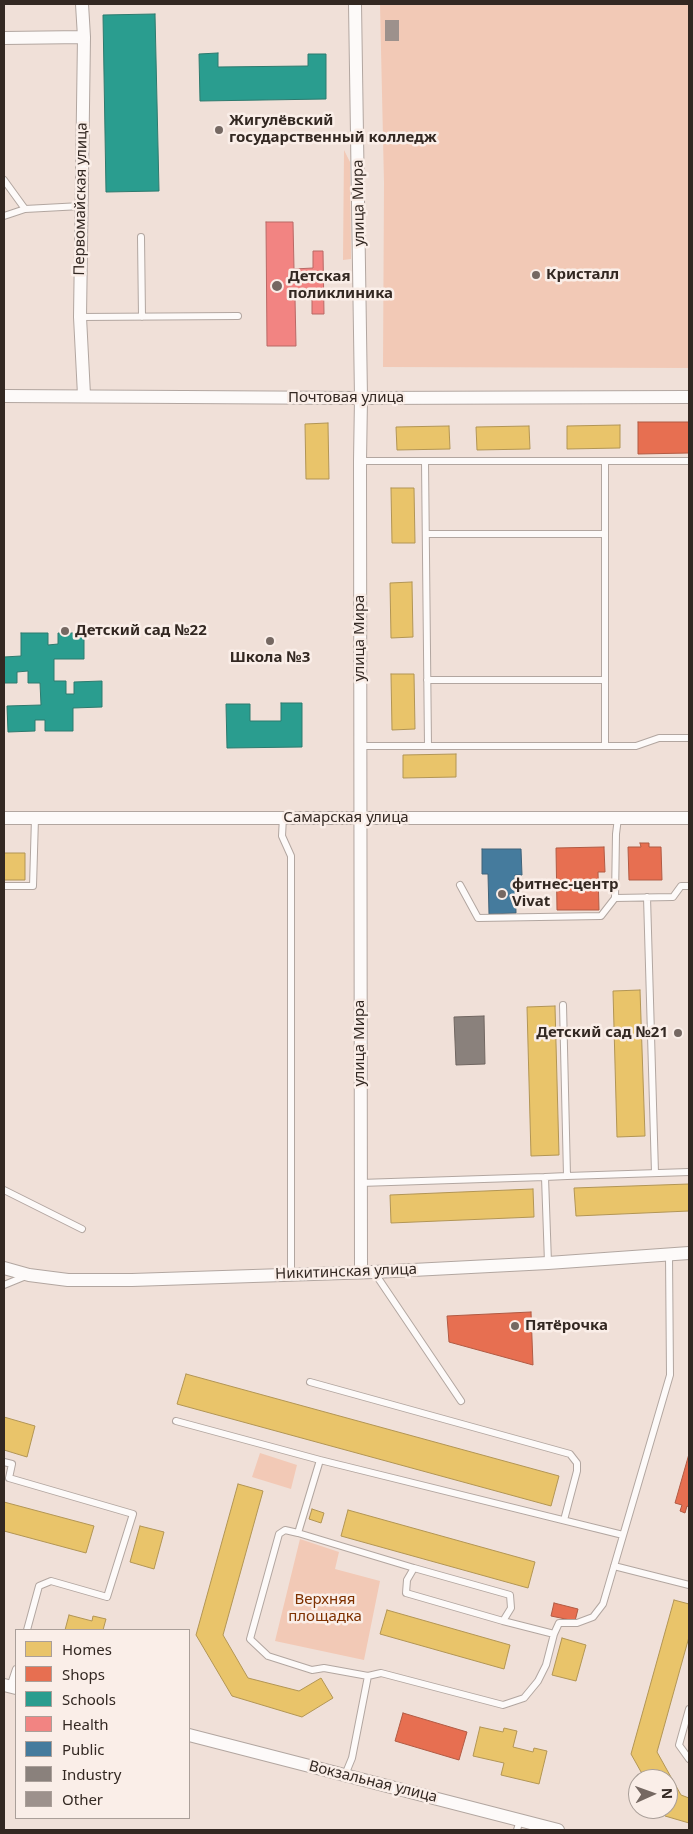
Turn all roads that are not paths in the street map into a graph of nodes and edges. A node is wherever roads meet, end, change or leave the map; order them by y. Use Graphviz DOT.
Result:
graph roads {
  1 [pos="82,4"];
  2 [pos="355,4"];
  3 [pos="84,37"];
  4 [pos="4,38"];
  5 [pos="4,180"];
  6 [pos="81,206"];
  7 [pos="25,209"];
  8 [pos="4,216"];
  9 [pos="141,237"];
  10 [pos="238,316"];
  11 [pos="80,317"];
  12 [pos="142,317"];
  13 [pos="84,395"];
  14 [pos="4,396"];
  15 [pos="689,397"];
  16 [pos="361,398"];
  17 [pos="425,460"];
  18 [pos="360,461"];
  19 [pos="605,461"];
  20 [pos="689,461"];
  21 [pos="426,534"];
  22 [pos="605,534"];
  23 [pos="427,680"];
  24 [pos="605,680"];
  25 [pos="689,738"];
  26 [pos="361,746"];
  27 [pos="428,746"];
  28 [pos="605,746"];
  29 [pos="283,817"];
  30 [pos="4,818"];
  31 [pos="35,818"];
  32 [pos="361,818"];
  33 [pos="618,818"];
  34 [pos="689,818"];
  35 [pos="460,885"];
  36 [pos="4,886"];
  37 [pos="689,886"];
  38 [pos="647,897"];
  39 [pos="615,898"];
  40 [pos="563,1005"];
  41 [pos="689,1172"];
  42 [pos="655,1174"];
  43 [pos="567,1176"];
  44 [pos="545,1177"];
  45 [pos="360,1183"];
  46 [pos="4,1190"];
  47 [pos="82,1230"];
  48 [pos="689,1253"];
  49 [pos="669,1254"];
  50 [pos="548,1263"];
  51 [pos="4,1268"];
  52 [pos="361,1272"];
  53 [pos="374,1272"];
  54 [pos="291,1274"];
  55 [pos="29,1275"];
  56 [pos="4,1285"];
  57 [pos="310,1382"];
  58 [pos="461,1402"];
  59 [pos="176,1421"];
  60 [pos="320,1460"];
  61 [pos="4,1462"];
  62 [pos="564,1520"];
  63 [pos="298,1533"];
  64 [pos="623,1535"];
  65 [pos="614,1566"];
  66 [pos="414,1568"];
  67 [pos="689,1585"];
  68 [pos="503,1621"];
  69 [pos="27,1629"];
  70 [pos="554,1634"];
  71 [pos="15,1672"];
  72 [pos="368,1676"];
  73 [pos="10,1687"];
  74 [pos="689,1709"];
  75 [pos="190,1735"];
  76 [pos="689,1759"];
  77 [pos="345,1775"];
  78 [pos="518,1825"];
  79 [pos="558,1830"];
  1 -- 3 [label="street, Первомайская улица"];
  2 -- 16 [label="street, улица Мира"];
  3 -- 4 [label="street"];
  3 -- 6 [label="street, Первомайская улица"];
  5 -- 7 [label="lane"];
  6 -- 7 [label="lane"];
  6 -- 11 [label="street, Первомайская улица"];
  7 -- 8 [label="lane"];
  9 -- 12 [label="lane"];
  10 -- 12 [label="lane"];
  11 -- 12 [label="lane"];
  11 -- 13 [label="street, Первомайская улица"];
  13 -- 14 [label="street, Почтовая улица"];
  13 -- 16 [label="street, Почтовая улица"];
  15 -- 16 [label="street, Почтовая улица"];
  16 -- 18 [label="street, улица Мира"];
  17 -- 18 [label="lane"];
  17 -- 19 [label="lane"];
  17 -- 21 [label="lane"];
  18 -- 26 [label="street, улица Мира"];
  19 -- 20 [label="lane"];
  19 -- 22 [label="lane"];
  21 -- 22 [label="lane"];
  21 -- 23 [label="lane"];
  22 -- 24 [label="lane"];
  23 -- 24 [label="lane"];
  23 -- 27 [label="lane"];
  24 -- 28 [label="lane"];
  25 -- 28 [label="lane"];
  26 -- 27 [label="lane"];
  26 -- 32 [label="street, улица Мира"];
  27 -- 28 [label="lane"];
  29 -- 31 [label="street, Самарская улица"];
  29 -- 32 [label="street, Самарская улица"];
  29 -- 54 [label="lane"];
  30 -- 31 [label="street, Самарская улица"];
  31 -- 36 [label="lane"];
  32 -- 33 [label="street, Самарская улица"];
  32 -- 45 [label="street, улица Мира"];
  33 -- 34 [label="street, Самарская улица"];
  33 -- 39 [label="lane"];
  35 -- 39 [label="lane"];
  37 -- 38 [label="lane"];
  38 -- 39 [label="lane"];
  38 -- 42 [label="lane"];
  40 -- 43 [label="lane"];
  41 -- 42 [label="lane"];
  42 -- 43 [label="lane"];
  43 -- 44 [label="lane"];
  44 -- 45 [label="lane"];
  44 -- 50 [label="lane"];
  45 -- 52 [label="street, улица Мира"];
  46 -- 47 [label="lane"];
  48 -- 49 [label="street, Никитинская улица"];
  49 -- 50 [label="street, Никитинская улица"];
  49 -- 64 [label="lane"];
  50 -- 53 [label="street, Никитинская улица"];
  51 -- 55 [label="street, Никитинская улица"];
  52 -- 53 [label="street, Никитинская улица"];
  52 -- 54 [label="street, Никитинская улица"];
  53 -- 58 [label="lane"];
  54 -- 55 [label="street, Никитинская улица"];
  55 -- 56 [label="lane"];
  57 -- 62 [label="lane"];
  59 -- 60 [label="lane"];
  60 -- 62 [label="lane"];
  60 -- 63 [label="lane"];
  61 -- 69 [label="lane"];
  62 -- 64 [label="lane"];
  63 -- 66 [label="lane"];
  63 -- 72 [label="lane"];
  64 -- 65 [label="lane"];
  65 -- 67 [label="lane"];
  65 -- 70 [label="lane"];
  66 -- 68 [label="lane"];
  66 -- 68 [label="lane"];
  68 -- 70 [label="lane"];
  70 -- 72 [label="lane"];
  71 -- 73 [label="lane"];
  72 -- 77 [label="lane"];
  74 -- 76 [label="lane"];
  75 -- 77 [label="street, Вокзальная улица"];
  77 -- 78 [label="street, Вокзальная улица"];
  78 -- 79 [label="street, Вокзальная улица"];
}
